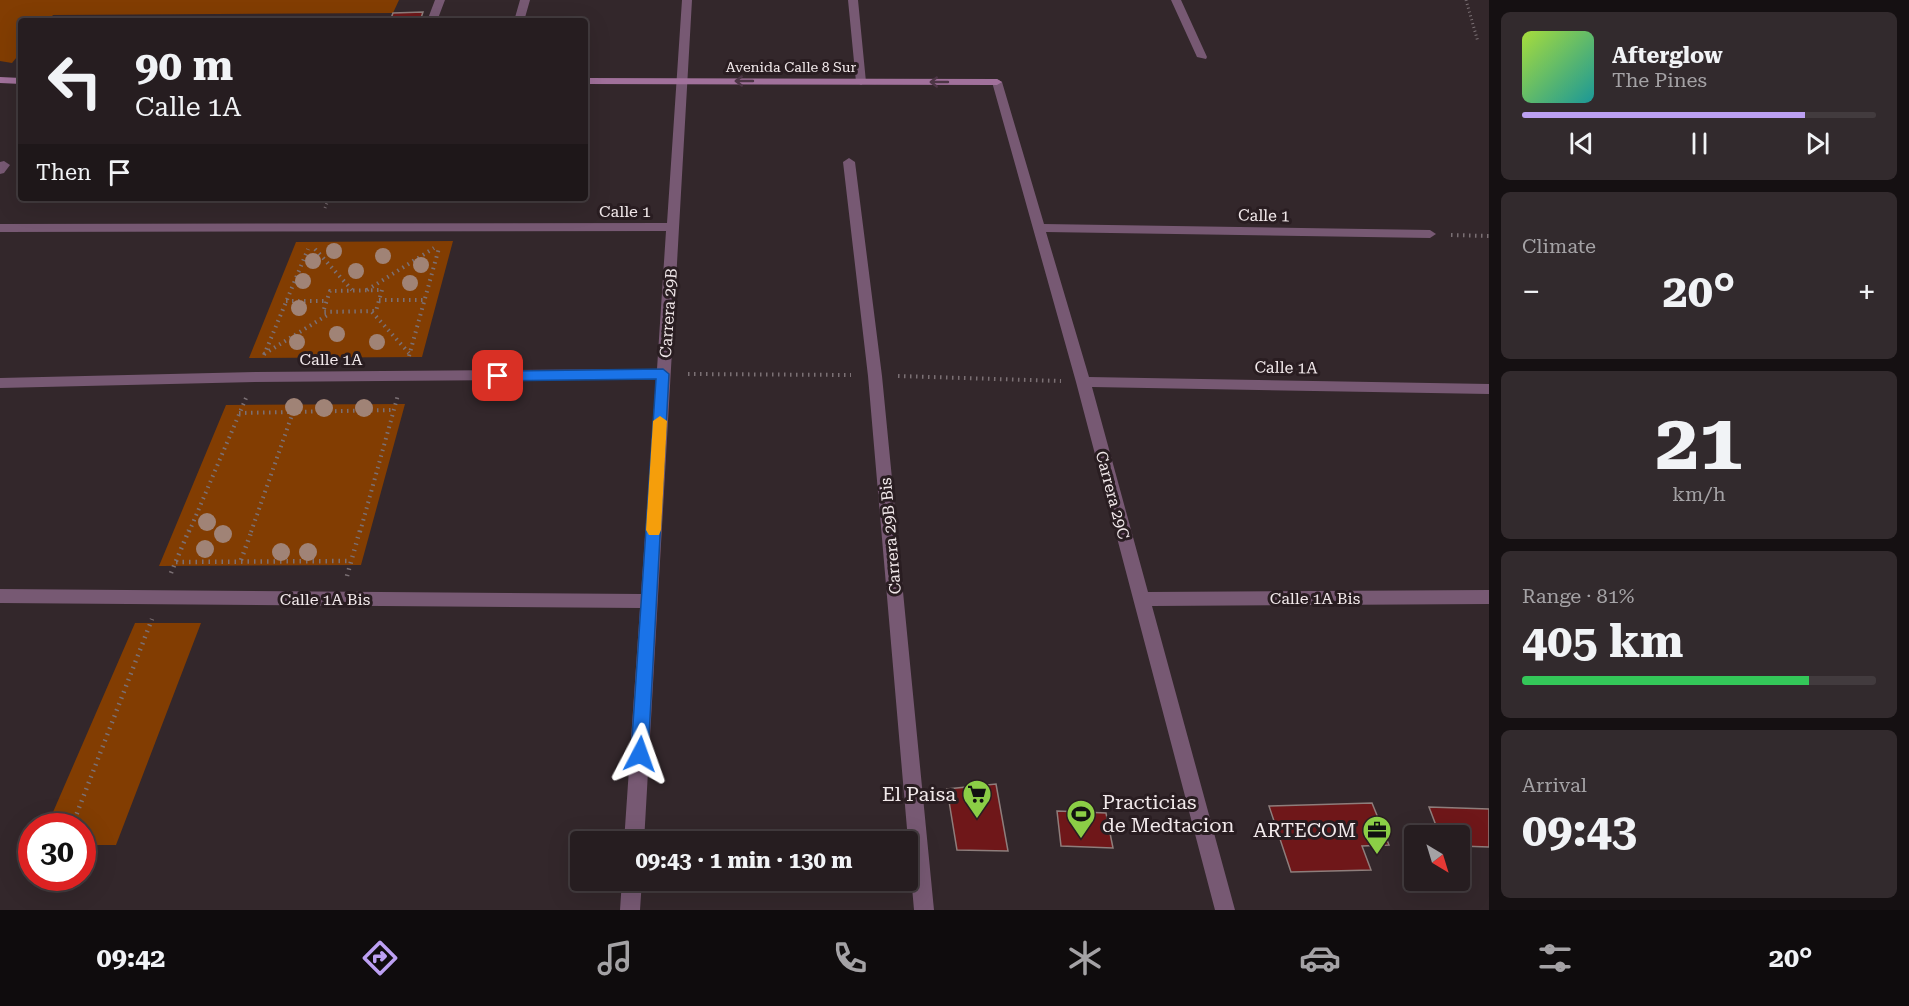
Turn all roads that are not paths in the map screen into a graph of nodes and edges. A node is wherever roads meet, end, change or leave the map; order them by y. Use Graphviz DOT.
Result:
graph roads {
  1 [pos="440,0"];
  2 [pos="525,0"];
  3 [pos="687,0"];
  4 [pos="853,0"];
  5 [pos="1176,0"];
  6 [pos="433,18"];
  7 [pos="520,18"];
  8 [pos="1202,57"];
  9 [pos="0,80"];
  10 [pos="18,81"];
  11 [pos="588,81"];
  12 [pos="681,81"];
  13 [pos="861,82"];
  14 [pos="997,82"];
  15 [pos="849,162"];
  16 [pos="674,227"];
  17 [pos="0,228"];
  18 [pos="1039,228"];
  19 [pos="1430,234"];
  20 [pos="663,374"];
  21 [pos="1083,382"];
  22 [pos="0,383"];
  23 [pos="1489,388"];
  24 [pos="0,596"];
  25 [pos="1489,597"];
  26 [pos="1141,599"];
  27 [pos="650,601"];
  28 [pos="635,831"];
  29 [pos="631,891"];
  30 [pos="630,910"];
  31 [pos="924,910"];
  32 [pos="1225,910"];
  1 -- 6 [label="street"];
  2 -- 7 [label="street"];
  3 -- 12 [label="street, Carrera 29B"];
  4 -- 13 [label="street"];
  5 -- 8 [label="street"];
  9 -- 10 [label="main road"];
  11 -- 12 [label="main road, Avenida Calle 8 Sur"];
  13 -- 12 [label="main road, Avenida Calle 8 Sur, one-way"];
  12 -- 16 [label="street, Carrera 29B"];
  14 -- 13 [label="main road, Avenida Calle 8 Sur, one-way"];
  14 -- 18 [label="street, Carrera 29C"];
  15 -- 31 [label="street, Carrera 29B Bis"];
  16 -- 17 [label="street, Calle 1"];
  16 -- 20 [label="street, Carrera 29B"];
  18 -- 19 [label="street, Calle 1"];
  18 -- 21 [label="street, Carrera 29C"];
  20 -- 22 [label="street, Calle 1A"];
  20 -- 27 [label="street, Carrera 29B"];
  21 -- 23 [label="street, Calle 1A"];
  21 -- 26 [label="street, Carrera 29C"];
  24 -- 27 [label="street, Calle 1A Bis"];
  25 -- 26 [label="street, Calle 1A Bis"];
  26 -- 32 [label="street, Carrera 29C"];
  27 -- 28 [label="street, Carrera 29B"];
  29 -- 30 [label="street"];
}
